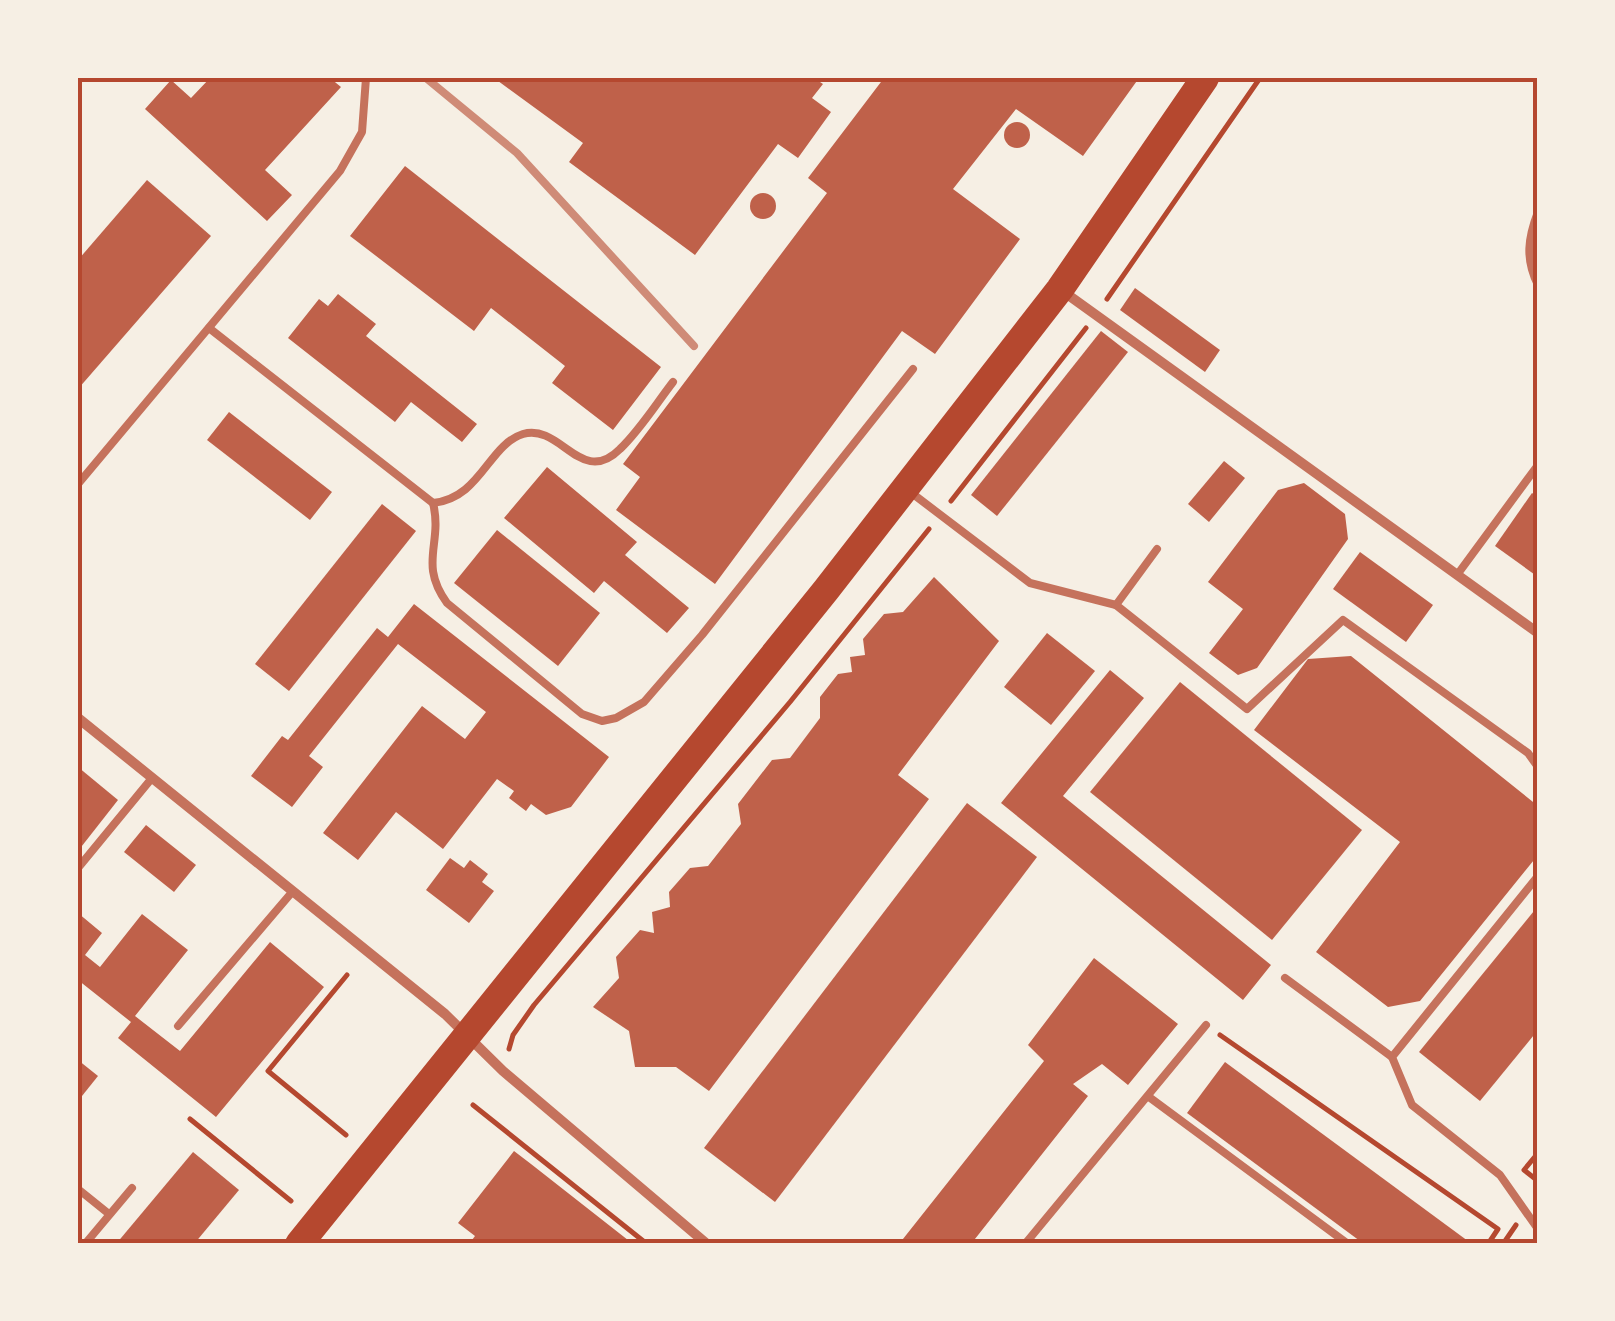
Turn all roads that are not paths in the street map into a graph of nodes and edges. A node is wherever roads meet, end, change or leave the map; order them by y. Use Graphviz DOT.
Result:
graph roads {
  1 [pos="366,78"];
  2 [pos="1206,78"];
  3 [pos="1538,212"];
  4 [pos="1538,285"];
  5 [pos="1060,289"];
  6 [pos="209,328"];
  7 [pos="913,369"];
  8 [pos="673,382"];
  9 [pos="1538,465"];
  10 [pos="1533,480"];
  11 [pos="78,484"];
  12 [pos="905,488"];
  13 [pos="432,503"];
  14 [pos="1156,549"];
  15 [pos="1457,576"];
  16 [pos="1116,605"];
  17 [pos="1538,633"];
  18 [pos="78,718"];
  19 [pos="1538,768"];
  20 [pos="152,778"];
  21 [pos="78,868"];
  22 [pos="1538,876"];
  23 [pos="293,892"];
  24 [pos="1284,978"];
  25 [pos="1206,1025"];
  26 [pos="178,1026"];
  27 [pos="467,1034"];
  28 [pos="1392,1057"];
  29 [pos="1148,1097"];
  30 [pos="132,1188"];
  31 [pos="78,1190"];
  32 [pos="109,1214"];
  33 [pos="1538,1229"];
  34 [pos="84,1244"];
  35 [pos="299,1244"];
  36 [pos="707,1244"];
  37 [pos="1025,1244"];
  38 [pos="1348,1244"];
  1 -- 6 [label="lane"];
  2 -- 5 [label="highway"];
  3 -- 4 [label="lane"];
  5 -- 12 [label="highway"];
  5 -- 15 [label="street"];
  6 -- 11 [label="lane"];
  6 -- 13 [label="lane"];
  7 -- 13 [label="lane"];
  8 -- 13 [label="lane"];
  9 -- 10 [label="lane"];
  10 -- 15 [label="lane"];
  12 -- 16 [label="lane"];
  12 -- 27 [label="highway"];
  14 -- 16 [label="lane"];
  15 -- 17 [label="street"];
  16 -- 19 [label="lane"];
  18 -- 20 [label="street"];
  20 -- 21 [label="lane"];
  20 -- 23 [label="street"];
  22 -- 28 [label="lane"];
  23 -- 26 [label="lane"];
  23 -- 27 [label="street"];
  24 -- 28 [label="lane"];
  25 -- 29 [label="lane"];
  27 -- 35 [label="highway"];
  27 -- 36 [label="street"];
  28 -- 33 [label="lane"];
  29 -- 37 [label="lane"];
  29 -- 38 [label="lane"];
  30 -- 32 [label="lane"];
  31 -- 32 [label="lane"];
  32 -- 34 [label="lane"];
}
